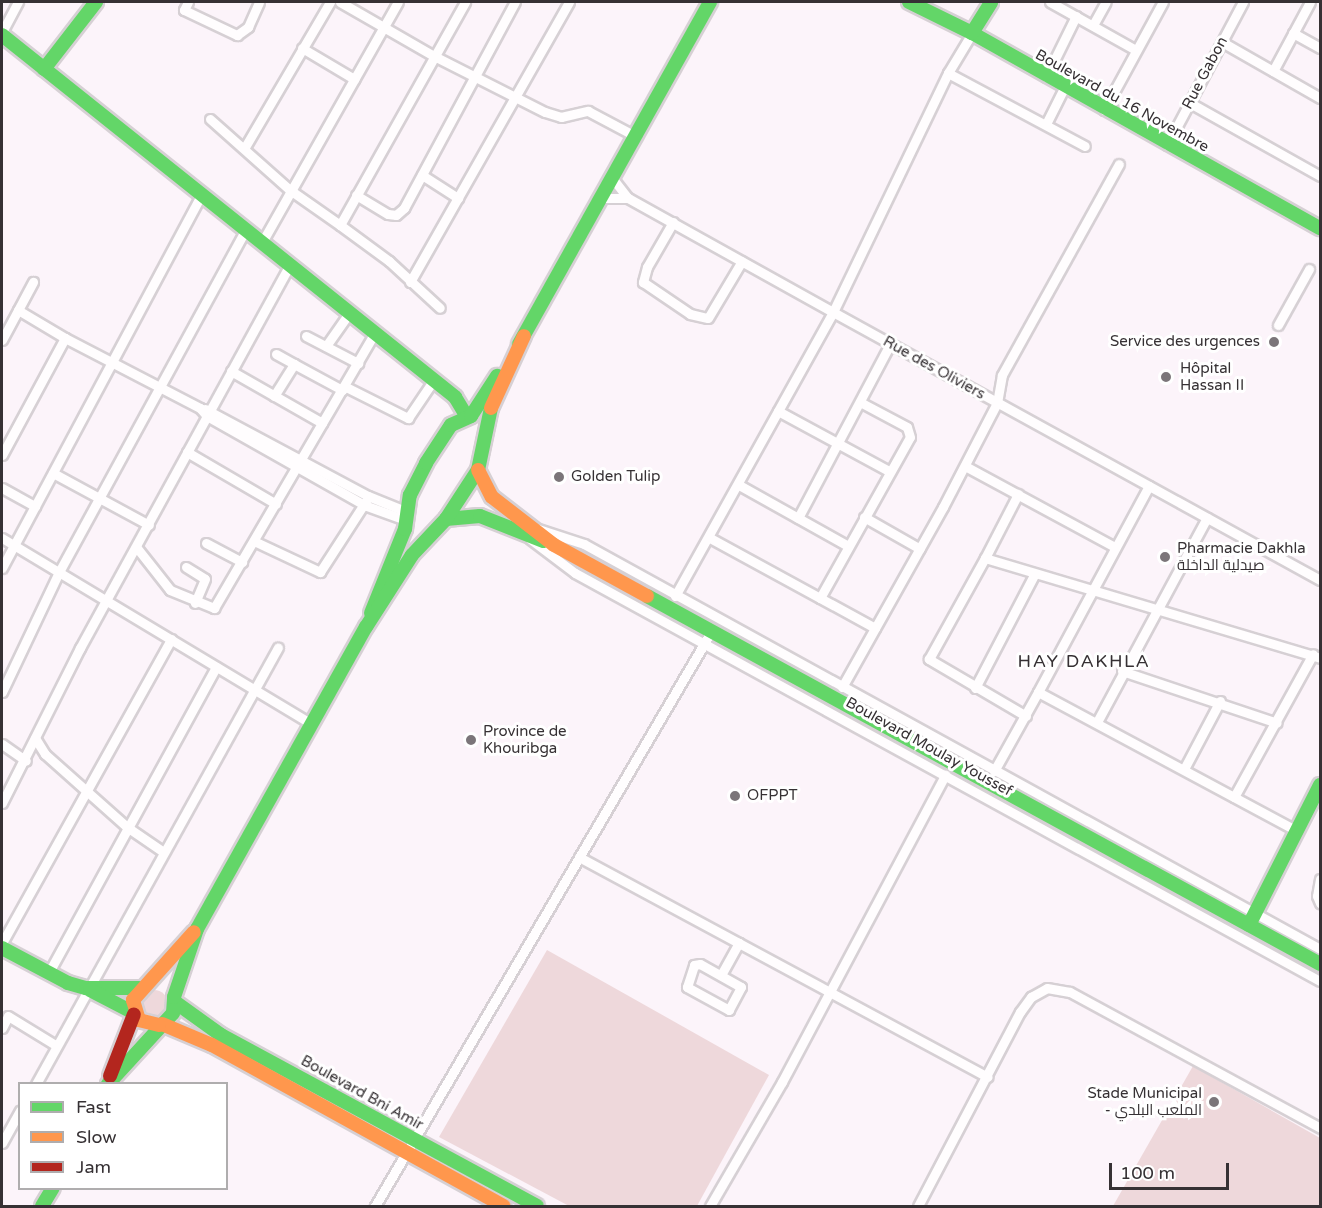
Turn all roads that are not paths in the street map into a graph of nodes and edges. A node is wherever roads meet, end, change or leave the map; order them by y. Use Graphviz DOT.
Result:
graph roads {
  1 [pos="18,2"];
  2 [pos="96,2"];
  3 [pos="188,2"];
  4 [pos="257,2"];
  5 [pos="330,2"];
  6 [pos="339,2"];
  7 [pos="398,2"];
  8 [pos="465,2"];
  9 [pos="515,2"];
  10 [pos="569,2"];
  11 [pos="710,2"];
  12 [pos="991,2"];
  13 [pos="1106,2"];
  14 [pos="1162,2"];
  15 [pos="1243,2"];
  16 [pos="1310,2"];
  17 [pos="916,3"];
  18 [pos="1056,3"];
  19 [pos="1076,16"];
  20 [pos="1093,25"];
  21 [pos="384,27"];
  22 [pos="2,33"];
  23 [pos="972,33"];
  24 [pos="1293,33"];
  25 [pos="1222,42"];
  26 [pos="302,48"];
  27 [pos="1320,48"];
  28 [pos="1136,51"];
  29 [pos="434,56"];
  30 [pos="44,69"];
  31 [pos="1273,71"];
  32 [pos="948,73"];
  33 [pos="476,77"];
  34 [pos="1046,77"];
  35 [pos="354,79"];
  36 [pos="1064,88"];
  37 [pos="514,97"];
  38 [pos="1320,98"];
  39 [pos="1190,103"];
  40 [pos="1104,110"];
  41 [pos="210,119"];
  42 [pos="1046,124"];
  43 [pos="637,137"];
  44 [pos="1167,145"];
  45 [pos="1085,146"];
  46 [pos="245,147"];
  47 [pos="1119,164"];
  48 [pos="423,175"];
  49 [pos="1320,176"];
  50 [pos="613,179"];
  51 [pos="291,190"];
  52 [pos="356,195"];
  53 [pos="201,196"];
  54 [pos="458,198"];
  55 [pos="601,198"];
  56 [pos="628,198"];
  57 [pos="672,222"];
  58 [pos="340,225"];
  59 [pos="1320,228"];
  60 [pos="245,231"];
  61 [pos="261,244"];
  62 [pos="742,261"];
  63 [pos="289,266"];
  64 [pos="1310,269"];
  65 [pos="33,282"];
  66 [pos="410,282"];
  67 [pos="440,308"];
  68 [pos="18,310"];
  69 [pos="833,312"];
  70 [pos="348,314"];
  71 [pos="1278,325"];
  72 [pos="374,334"];
  73 [pos="306,336"];
  74 [pos="524,336"];
  75 [pos="65,338"];
  76 [pos="2,340"];
  77 [pos="890,344"];
  78 [pos="326,346"];
  79 [pos="276,354"];
  80 [pos="112,361"];
  81 [pos="358,363"];
  82 [pos="294,364"];
  83 [pos="231,371"];
  84 [pos="433,381"];
  85 [pos="158,385"];
  86 [pos="343,388"];
  87 [pos="446,392"];
  88 [pos="274,396"];
  89 [pos="860,402"];
  90 [pos="997,403"];
  91 [pos="206,411"];
  92 [pos="778,411"];
  93 [pos="469,417"];
  94 [pos="322,423"];
  95 [pos="451,425"];
  96 [pos="487,430"];
  97 [pos="838,441"];
  98 [pos="187,452"];
  99 [pos="2,455"];
  100 [pos="299,463"];
  101 [pos="965,466"];
  102 [pos="478,470"];
  103 [pos="889,471"];
  104 [pos="53,473"];
  105 [pos="739,485"];
  106 [pos="1149,486"];
  107 [pos="2,488"];
  108 [pos="1018,494"];
  109 [pos="99,497"];
  110 [pos="366,500"];
  111 [pos="276,504"];
  112 [pos="35,506"];
  113 [pos="864,517"];
  114 [pos="406,518"];
  115 [pos="798,518"];
  116 [pos="1207,518"];
  117 [pos="446,519"];
  118 [pos="149,525"];
  119 [pos="529,532"];
  120 [pos="430,533"];
  121 [pos="2,538"];
  122 [pos="710,538"];
  123 [pos="256,542"];
  124 [pos="206,543"];
  125 [pos="15,545"];
  126 [pos="848,546"];
  127 [pos="1115,547"];
  128 [pos="137,548"];
  129 [pos="920,549"];
  130 [pos="985,558"];
  131 [pos="242,562"];
  132 [pos="186,567"];
  133 [pos="579,567"];
  134 [pos="2,568"];
  135 [pos="59,572"];
  136 [pos="1034,575"];
  137 [pos="1320,580"];
  138 [pos="1090,590"];
  139 [pos="655,593"];
  140 [pos="675,596"];
  141 [pos="820,598"];
  142 [pos="106,600"];
  143 [pos="195,603"];
  144 [pos="1158,608"];
  145 [pos="366,627"];
  146 [pos="875,628"];
  147 [pos="711,631"];
  148 [pos="171,639"];
  149 [pos="278,648"];
  150 [pos="1317,656"];
  151 [pos="216,667"];
  152 [pos="1122,671"];
  153 [pos="842,687"];
  154 [pos="975,688"];
  155 [pos="253,689"];
  156 [pos="2,692"];
  157 [pos="1038,692"];
  158 [pos="1220,701"];
  159 [pos="1026,716"];
  160 [pos="1096,722"];
  161 [pos="1277,723"];
  162 [pos="312,724"];
  163 [pos="36,736"];
  164 [pos="2,744"];
  165 [pos="26,761"];
  166 [pos="1184,769"];
  167 [pos="994,771"];
  168 [pos="945,775"];
  169 [pos="1320,785"];
  170 [pos="88,791"];
  171 [pos="1234,797"];
  172 [pos="2,803"];
  173 [pos="127,827"];
  174 [pos="1295,830"];
  175 [pos="162,851"];
  176 [pos="579,857"];
  177 [pos="1320,879"];
  178 [pos="1320,903"];
  179 [pos="1248,925"];
  180 [pos="197,929"];
  181 [pos="2,943"];
  182 [pos="738,943"];
  183 [pos="2,948"];
  184 [pos="1320,949"];
  185 [pos="1320,964"];
  186 [pos="48,974"];
  187 [pos="722,975"];
  188 [pos="1320,981"];
  189 [pos="142,986"];
  190 [pos="86,988"];
  191 [pos="828,992"];
  192 [pos="174,999"];
  193 [pos="5,1013"];
  194 [pos="134,1013"];
  195 [pos="160,1024"];
  196 [pos="2,1028"];
  197 [pos="57,1046"];
  198 [pos="987,1077"];
  199 [pos="37,1082"];
  200 [pos="108,1082"];
  201 [pos="109,1082"];
  202 [pos="18,1115"];
  203 [pos="1320,1128"];
  204 [pos="2,1143"];
  205 [pos="409,1146"];
  206 [pos="52,1190"];
  207 [pos="42,1206"];
  208 [pos="375,1206"];
  209 [pos="504,1206"];
  210 [pos="537,1206"];
  211 [pos="710,1206"];
  212 [pos="918,1206"];
  1 -- 22 [label="street"];
  2 -- 30 [label="main road"];
  3 -- 4 [label="street"];
  5 -- 26 [label="street"];
  6 -- 21 [label="street"];
  7 -- 21 [label="street"];
  8 -- 29 [label="street"];
  9 -- 33 [label="street"];
  10 -- 37 [label="street"];
  11 -- 43 [label="main road"];
  12 -- 23 [label="main road"];
  13 -- 20 [label="street"];
  14 -- 28 [label="street"];
  15 -- 25 [label="street, Rue Gabon"];
  16 -- 24 [label="street"];
  17 -- 23 [label="main road, Boulevard du 16 Novembre"];
  18 -- 19 [label="street"];
  19 -- 20 [label="street"];
  19 -- 34 [label="street"];
  20 -- 28 [label="street"];
  21 -- 29 [label="street"];
  21 -- 35 [label="street"];
  22 -- 30 [label="main road"];
  23 -- 32 [label="street"];
  23 -- 34 [label="main road, Boulevard du 16 Novembre"];
  24 -- 27 [label="street"];
  24 -- 31 [label="street"];
  25 -- 31 [label="street"];
  25 -- 39 [label="street, Rue Gabon"];
  26 -- 35 [label="street"];
  26 -- 46 [label="street"];
  28 -- 40 [label="street"];
  29 -- 33 [label="street"];
  29 -- 52 [label="street"];
  30 -- 53 [label="main road"];
  31 -- 38 [label="street"];
  32 -- 42 [label="street"];
  32 -- 69 [label="street"];
  33 -- 37 [label="street"];
  33 -- 48 [label="street"];
  34 -- 36 [label="main road, Boulevard du 16 Novembre"];
  35 -- 51 [label="street"];
  36 -- 40 [label="main road, Boulevard du 16 Novembre"];
  36 -- 42 [label="street"];
  37 -- 43 [label="street"];
  37 -- 54 [label="street"];
  39 -- 44 [label="street, Rue Gabon"];
  39 -- 49 [label="street"];
  40 -- 44 [label="main road, Boulevard du 16 Novembre"];
  41 -- 46 [label="street"];
  42 -- 45 [label="street"];
  43 -- 50 [label="main road"];
  44 -- 59 [label="main road, Boulevard du 16 Novembre"];
  46 -- 51 [label="street"];
  47 -- 90 [label="street"];
  48 -- 52 [label="street"];
  48 -- 54 [label="street"];
  50 -- 55 [label="main road"];
  50 -- 56 [label="street"];
  51 -- 58 [label="street"];
  51 -- 61 [label="street"];
  52 -- 58 [label="street"];
  53 -- 60 [label="main road"];
  53 -- 80 [label="street"];
  54 -- 66 [label="street"];
  55 -- 56 [label="street"];
  55 -- 74 [label="main road"];
  56 -- 57 [label="street, Rue des Oliviers"];
  57 -- 62 [label="street, Rue des Oliviers"];
  57 -- 62 [label="street"];
  58 -- 66 [label="street"];
  60 -- 61 [label="main road"];
  60 -- 85 [label="street"];
  61 -- 63 [label="main road"];
  62 -- 69 [label="street, Rue des Oliviers"];
  63 -- 70 [label="main road"];
  63 -- 83 [label="street"];
  64 -- 71 [label="street"];
  65 -- 68 [label="street"];
  66 -- 67 [label="street"];
  68 -- 75 [label="street"];
  68 -- 76 [label="street"];
  69 -- 77 [label="street, Rue des Oliviers"];
  69 -- 92 [label="street"];
  70 -- 72 [label="main road"];
  70 -- 78 [label="street"];
  72 -- 81 [label="street"];
  72 -- 84 [label="main road"];
  73 -- 78 [label="street"];
  74 -- 93 [label="main road"];
  74 -- 96 [label="main road"];
  75 -- 80 [label="street"];
  75 -- 99 [label="street"];
  77 -- 89 [label="street"];
  77 -- 90 [label="street, Rue des Oliviers"];
  78 -- 81 [label="street"];
  79 -- 82 [label="street"];
  80 -- 85 [label="street"];
  80 -- 104 [label="street"];
  81 -- 86 [label="street"];
  82 -- 86 [label="street"];
  82 -- 88 [label="street"];
  83 -- 88 [label="street"];
  83 -- 91 [label="street"];
  84 -- 86 [label="street"];
  84 -- 87 [label="main road"];
  85 -- 91 [label="street"];
  85 -- 109 [label="street"];
  86 -- 94 [label="street"];
  87 -- 93 [label="main road"];
  87 -- 95 [label="main road"];
  88 -- 94 [label="street"];
  89 -- 97 [label="street"];
  89 -- 103 [label="street"];
  90 -- 101 [label="street"];
  90 -- 106 [label="street, Rue des Oliviers"];
  91 -- 98 [label="street"];
  91 -- 100 [label="street"];
  92 -- 97 [label="street"];
  92 -- 105 [label="street"];
  93 -- 95 [label="main road"];
  93 -- 96 [label="main road"];
  94 -- 100 [label="street"];
  95 -- 114 [label="main road"];
  96 -- 102 [label="main road"];
  97 -- 103 [label="street"];
  97 -- 115 [label="street"];
  98 -- 111 [label="street"];
  98 -- 118 [label="street"];
  100 -- 110 [label="street"];
  100 -- 111 [label="street"];
  101 -- 108 [label="street"];
  101 -- 129 [label="street"];
  102 -- 117 [label="main road"];
  102 -- 119 [label="main road"];
  103 -- 113 [label="street"];
  104 -- 109 [label="street"];
  104 -- 112 [label="street"];
  105 -- 115 [label="street"];
  105 -- 122 [label="street"];
  106 -- 116 [label="street, Rue des Oliviers"];
  106 -- 127 [label="street"];
  107 -- 112 [label="street"];
  108 -- 127 [label="street"];
  108 -- 130 [label="street"];
  109 -- 118 [label="street"];
  109 -- 135 [label="street"];
  110 -- 114 [label="street"];
  110 -- 123 [label="street"];
  111 -- 123 [label="street"];
  112 -- 125 [label="street"];
  113 -- 126 [label="street"];
  113 -- 129 [label="street"];
  114 -- 120 [label="main road"];
  114 -- 145 [label="main road"];
  115 -- 126 [label="street"];
  116 -- 137 [label="street, Rue des Oliviers"];
  116 -- 144 [label="street"];
  117 -- 119 [label="main road"];
  117 -- 120 [label="main road"];
  118 -- 128 [label="street"];
  119 -- 133 [label="street, Boulevard Moulay Youssef"];
  119 -- 133 [label="main road, Boulevard Moulay Youssef"];
  119 -- 139 [label="street, Boulevard Moulay Youssef"];
  120 -- 145 [label="main road"];
  121 -- 125 [label="street"];
  122 -- 140 [label="street"];
  122 -- 141 [label="street"];
  123 -- 131 [label="street"];
  124 -- 131 [label="street"];
  125 -- 134 [label="street"];
  125 -- 135 [label="street"];
  126 -- 141 [label="street"];
  127 -- 138 [label="street"];
  128 -- 142 [label="street"];
  128 -- 143 [label="street"];
  129 -- 146 [label="street"];
  130 -- 136 [label="street"];
  130 -- 154 [label="street"];
  131 -- 143 [label="street"];
  132 -- 143 [label="street"];
  133 -- 139 [label="main road, Boulevard Moulay Youssef"];
  133 -- 147 [label="street, Boulevard Moulay Youssef"];
  135 -- 142 [label="street"];
  135 -- 156 [label="street"];
  136 -- 138 [label="street"];
  136 -- 154 [label="street"];
  138 -- 144 [label="street"];
  138 -- 157 [label="street"];
  139 -- 140 [label="street, Boulevard Moulay Youssef"];
  139 -- 147 [label="main road, Boulevard Moulay Youssef"];
  140 -- 147 [label="street, Boulevard Moulay Youssef"];
  141 -- 146 [label="street"];
  142 -- 148 [label="street"];
  142 -- 163 [label="street"];
  144 -- 150 [label="street"];
  144 -- 152 [label="street"];
  145 -- 162 [label="main road"];
  146 -- 153 [label="street"];
  147 -- 153 [label="street, Boulevard Moulay Youssef"];
  147 -- 168 [label="street, Boulevard Moulay Youssef"];
  147 -- 176 [label="street"];
  147 -- 179 [label="main road, Boulevard Moulay Youssef"];
  148 -- 151 [label="street"];
  148 -- 170 [label="street"];
  149 -- 155 [label="street"];
  150 -- 161 [label="street"];
  151 -- 155 [label="street"];
  151 -- 173 [label="street"];
  152 -- 158 [label="street"];
  152 -- 160 [label="street"];
  153 -- 167 [label="street, Boulevard Moulay Youssef"];
  154 -- 159 [label="street"];
  155 -- 162 [label="street"];
  155 -- 175 [label="street"];
  157 -- 159 [label="street"];
  157 -- 160 [label="street"];
  158 -- 161 [label="street"];
  158 -- 166 [label="street"];
  159 -- 167 [label="street"];
  160 -- 166 [label="street"];
  161 -- 171 [label="street"];
  162 -- 180 [label="main road"];
  163 -- 165 [label="street"];
  163 -- 170 [label="street"];
  164 -- 165 [label="street"];
  165 -- 172 [label="street"];
  166 -- 171 [label="street"];
  167 -- 179 [label="street, Boulevard Moulay Youssef"];
  168 -- 179 [label="street, Boulevard Moulay Youssef"];
  168 -- 191 [label="street"];
  169 -- 174 [label="main road"];
  170 -- 173 [label="street"];
  170 -- 181 [label="street"];
  171 -- 174 [label="street"];
  173 -- 175 [label="street"];
  173 -- 186 [label="street"];
  174 -- 179 [label="main road"];
  175 -- 190 [label="street"];
  176 -- 182 [label="street"];
  176 -- 205 [label="street"];
  177 -- 178 [label="street"];
  179 -- 184 [label="street, Boulevard Moulay Youssef"];
  179 -- 185 [label="main road, Boulevard Moulay Youssef"];
  179 -- 188 [label="street, Boulevard Moulay Youssef"];
  180 -- 189 [label="main road"];
  180 -- 192 [label="main road"];
  182 -- 187 [label="street"];
  182 -- 191 [label="street"];
  183 -- 186 [label="main road"];
  186 -- 190 [label="main road"];
  187 -- 187 [label="street"];
  189 -- 190 [label="main road"];
  189 -- 192 [label="main road"];
  189 -- 194 [label="main road"];
  190 -- 194 [label="main road"];
  190 -- 197 [label="street"];
  191 -- 198 [label="street"];
  191 -- 211 [label="street"];
  192 -- 195 [label="main road"];
  192 -- 205 [label="main road, Boulevard Bni Amir"];
  193 -- 196 [label="street"];
  193 -- 197 [label="street"];
  194 -- 195 [label="main road"];
  194 -- 200 [label="main road"];
  195 -- 201 [label="main road"];
  195 -- 205 [label="main road, Boulevard Bni Amir"];
  197 -- 199 [label="street"];
  198 -- 203 [label="street"];
  198 -- 212 [label="street"];
  202 -- 204 [label="street"];
  205 -- 208 [label="street"];
  205 -- 209 [label="main road, Boulevard Bni Amir"];
  205 -- 210 [label="main road, Boulevard Bni Amir"];
  206 -- 207 [label="main road"];
}
